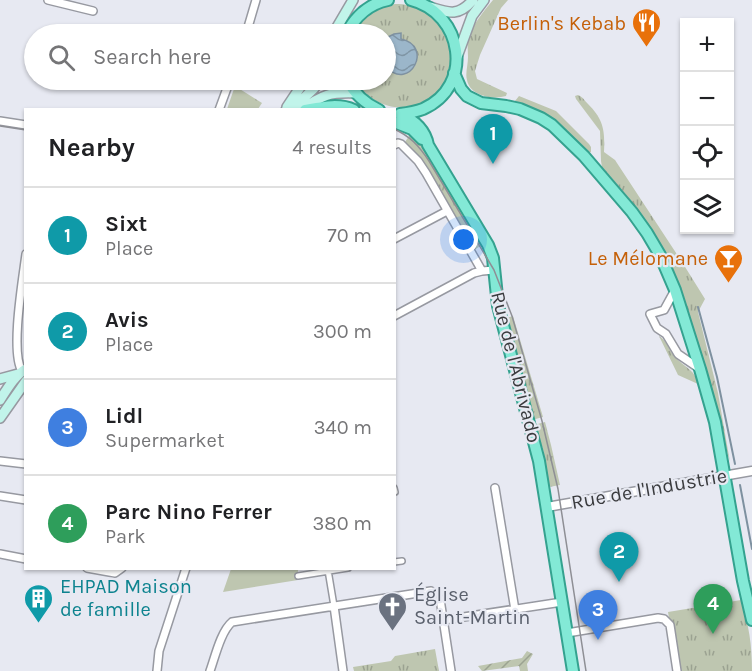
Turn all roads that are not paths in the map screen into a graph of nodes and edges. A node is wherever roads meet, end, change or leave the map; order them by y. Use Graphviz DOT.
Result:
graph roads {
  1 [pos="256,0"];
  2 [pos="352,0"];
  3 [pos="388,0"];
  4 [pos="411,0"];
  5 [pos="473,0"];
  6 [pos="483,0"];
  7 [pos="53,1"];
  8 [pos="74,3"];
  9 [pos="371,3"];
  10 [pos="428,7"];
  11 [pos="93,11"];
  12 [pos="249,24"];
  13 [pos="339,24"];
  14 [pos="352,24"];
  15 [pos="457,57"];
  16 [pos="454,73"];
  17 [pos="226,90"];
  18 [pos="299,90"];
  19 [pos="313,90"];
  20 [pos="353,90"];
  21 [pos="355,93"];
  22 [pos="220,108"];
  23 [pos="287,108"];
  24 [pos="289,108"];
  25 [pos="305,108"];
  26 [pos="314,108"];
  27 [pos="347,108"];
  28 [pos="375,108"];
  29 [pos="396,116"];
  30 [pos="0,121"];
  31 [pos="24,125"];
  32 [pos="396,144"];
  33 [pos="447,210"];
  34 [pos="396,238"];
  35 [pos="494,270"];
  36 [pos="482,271"];
  37 [pos="24,272"];
  38 [pos="675,290"];
  39 [pos="396,315"];
  40 [pos="700,369"];
  41 [pos="22,371"];
  42 [pos="0,379"];
  43 [pos="24,382"];
  44 [pos="3,396"];
  45 [pos="0,418"];
  46 [pos="0,461"];
  47 [pos="24,464"];
  48 [pos="752,471"];
  49 [pos="725,475"];
  50 [pos="495,488"];
  51 [pos="1,499"];
  52 [pos="24,500"];
  53 [pos="547,507"];
  54 [pos="0,554"];
  55 [pos="24,559"];
  56 [pos="402,561"];
  57 [pos="396,562"];
  58 [pos="98,570"];
  59 [pos="121,570"];
  60 [pos="185,570"];
  61 [pos="328,570"];
  62 [pos="298,576"];
  63 [pos="431,591"];
  64 [pos="440,599"];
  65 [pos="562,602"];
  66 [pos="334,606"];
  67 [pos="515,610"];
  68 [pos="444,620"];
  69 [pos="752,620"];
  70 [pos="567,633"];
  71 [pos="157,671"];
  72 [pos="210,671"];
  73 [pos="343,671"];
  74 [pos="451,671"];
  75 [pos="573,671"];
  76 [pos="677,671"];
  1 -- 12 [label="street"];
  2 -- 13 [label="main road"];
  3 -- 9 [label="main road"];
  4 -- 10 [label="main road"];
  5 -- 10 [label="main road"];
  6 -- 15 [label="main road"];
  7 -- 8 [label="street"];
  8 -- 11 [label="street"];
  9 -- 14 [label="main road"];
  10 -- 15 [label="main road"];
  15 -- 16 [label="main road"];
  16 -- 29 [label="main road"];
  16 -- 38 [label="main road"];
  17 -- 22 [label="street"];
  18 -- 23 [label="main road"];
  19 -- 24 [label="main road"];
  20 -- 21 [label="main road"];
  21 -- 25 [label="main road"];
  21 -- 28 [label="main road"];
  26 -- 27 [label="main road"];
  29 -- 35 [label="main road, Rue de l'Abrivado"];
  30 -- 31 [label="street"];
  32 -- 33 [label="street, Rue de l'Abrivado"];
  33 -- 34 [label="street"];
  33 -- 36 [label="street, Rue de l'Abrivado"];
  35 -- 36 [label="street"];
  35 -- 53 [label="main road, Rue de l'Abrivado"];
  36 -- 39 [label="street"];
  37 -- 41 [label="street"];
  38 -- 40 [label="main road"];
  38 -- 40 [label="street"];
  40 -- 49 [label="main road"];
  41 -- 42 [label="main road"];
  41 -- 44 [label="main road"];
  43 -- 44 [label="main road"];
  44 -- 45 [label="main road"];
  46 -- 47 [label="street"];
  48 -- 49 [label="street, Rue de l'Industrie"];
  49 -- 53 [label="street, Rue de l'Industrie"];
  49 -- 69 [label="main road"];
  50 -- 67 [label="street"];
  51 -- 52 [label="street"];
  53 -- 65 [label="main road, Rue de l'Abrivado"];
  54 -- 55 [label="street"];
  56 -- 57 [label="street"];
  58 -- 59 [label="street"];
  60 -- 71 [label="street"];
  61 -- 62 [label="street"];
  61 -- 66 [label="street"];
  63 -- 66 [label="street"];
  64 -- 68 [label="street"];
  65 -- 67 [label="street"];
  65 -- 70 [label="main road, Rue de l'Abrivado"];
  66 -- 72 [label="street"];
  66 -- 73 [label="street"];
  67 -- 68 [label="street"];
  68 -- 74 [label="street"];
  70 -- 75 [label="main road, Rue de l'Abrivado"];
  70 -- 76 [label="street"];
}
